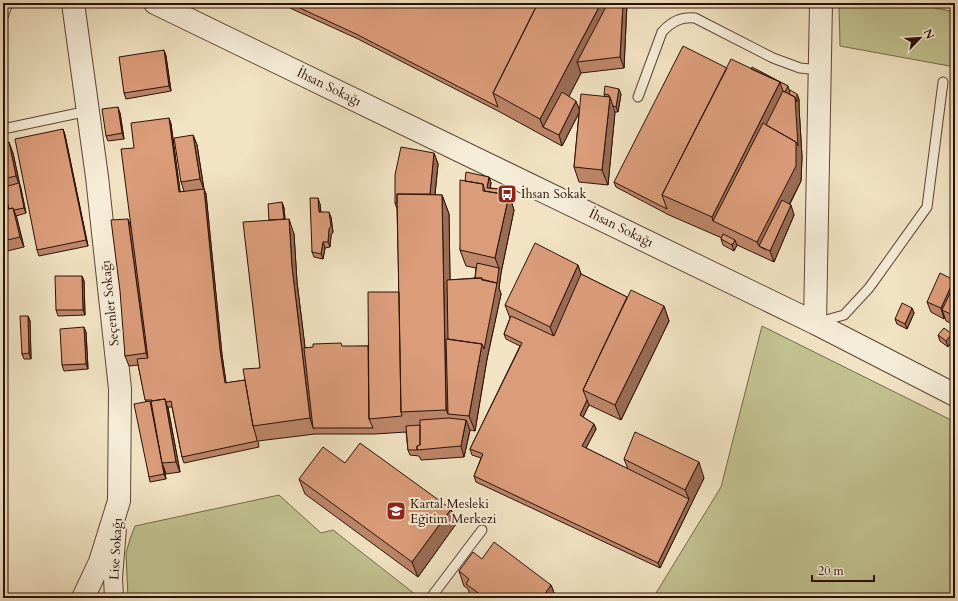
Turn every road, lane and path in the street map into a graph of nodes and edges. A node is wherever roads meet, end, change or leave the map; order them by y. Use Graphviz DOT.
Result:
graph roads {
  1 [pos="8,3"];
  2 [pos="73,3"];
  3 [pos="155,3"];
  4 [pos="821,3"];
  5 [pos="3,17"];
  6 [pos="820,70"];
  7 [pos="943,82"];
  8 [pos="638,97"];
  9 [pos="88,111"];
  10 [pos="3,129"];
  11 [pos="815,322"];
  12 [pos="955,395"];
  13 [pos="119,501"];
  14 [pos="482,530"];
  15 [pos="432,596"];
  16 [pos="83,598"];
  17 [pos="114,598"];
  1 -- 5 [label="lane"];
  2 -- 9 [label="street, Seçenler Sokağı"];
  3 -- 11 [label="street, İhsan Sokağı"];
  4 -- 6 [label="street"];
  6 -- 8 [label="lane"];
  6 -- 11 [label="street"];
  7 -- 11 [label="lane"];
  9 -- 10 [label="lane"];
  9 -- 13 [label="street, Seçenler Sokağı"];
  11 -- 12 [label="street, İhsan Sokağı"];
  13 -- 16 [label="street, Seçenler Sokağı"];
  13 -- 17 [label="street, Lise Sokağı"];
  14 -- 15 [label="lane"];
}
